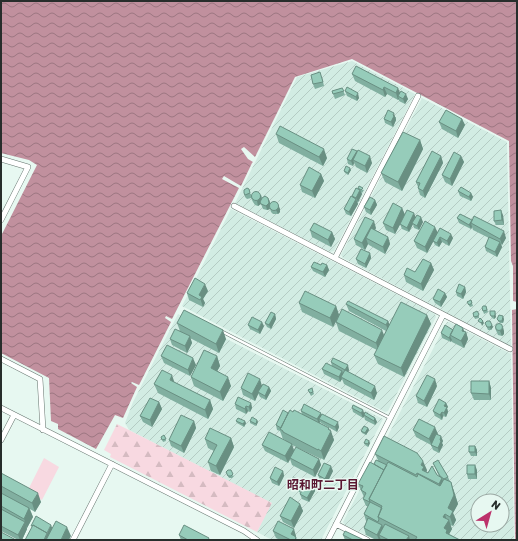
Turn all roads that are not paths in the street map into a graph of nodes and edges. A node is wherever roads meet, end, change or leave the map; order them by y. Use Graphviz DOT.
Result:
graph roads {
  1 [pos="418,96"];
  2 [pos="1,159"];
  3 [pos="234,206"];
  4 [pos="1,220"];
  5 [pos="335,258"];
  6 [pos="443,315"];
  7 [pos="215,328"];
  8 [pos="510,349"];
  9 [pos="1,360"];
  10 [pos="1,408"];
  11 [pos="14,415"];
  12 [pos="390,418"];
  13 [pos="43,430"];
  14 [pos="1,440"];
  15 [pos="112,464"];
  16 [pos="336,524"];
  17 [pos="73,540"];
  18 [pos="257,540"];
  19 [pos="328,540"];
  20 [pos="367,540"];
  1 -- 5 [label="street"];
  2 -- 4 [label="street"];
  3 -- 5 [label="street"];
  5 -- 6 [label="street"];
  6 -- 8 [label="street"];
  6 -- 12 [label="street"];
  7 -- 12 [label="lane"];
  9 -- 13 [label="street"];
  10 -- 11 [label="street"];
  11 -- 13 [label="street"];
  11 -- 14 [label="street"];
  12 -- 16 [label="street"];
  13 -- 15 [label="street"];
  15 -- 17 [label="street"];
  15 -- 18 [label="street"];
  16 -- 19 [label="street"];
  16 -- 20 [label="street"];
}
